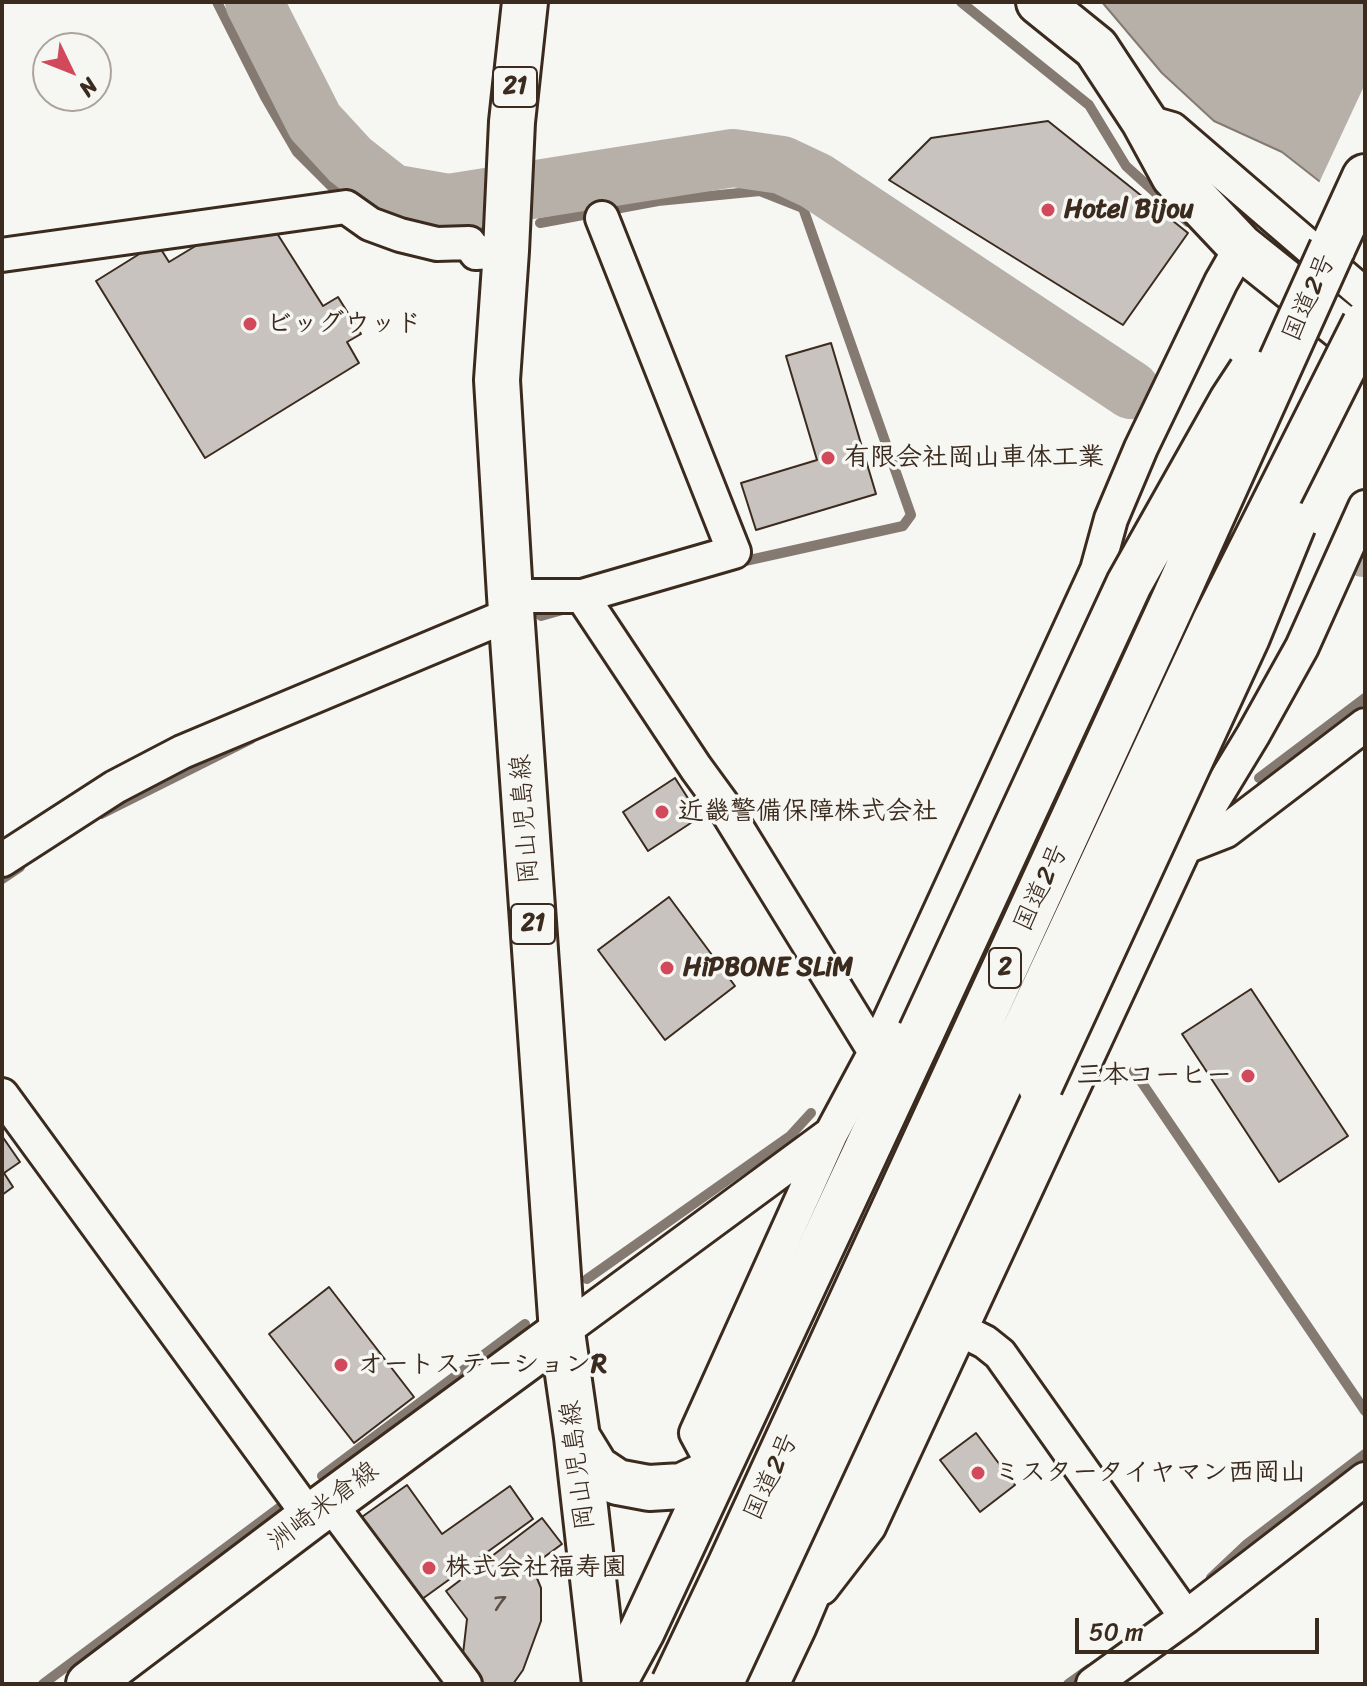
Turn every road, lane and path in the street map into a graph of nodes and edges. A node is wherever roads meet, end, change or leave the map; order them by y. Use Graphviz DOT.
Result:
graph roads {
  1 [pos="525,2"];
  2 [pos="1039,2"];
  3 [pos="1144,121"];
  4 [pos="1365,177"];
  5 [pos="508,212"];
  6 [pos="602,218"];
  7 [pos="1241,247"];
  8 [pos="1332,249"];
  9 [pos="2,255"];
  10 [pos="1365,295"];
  11 [pos="1365,324"];
  12 [pos="1365,335"];
  13 [pos="1365,346"];
  14 [pos="1365,507"];
  15 [pos="586,603"];
  16 [pos="510,605"];
  17 [pos="1365,725"];
  18 [pos="1185,847"];
  19 [pos="2,860"];
  20 [pos="875,1052"];
  21 [pos="2,1095"];
  22 [pos="831,1134"];
  23 [pos="959,1329"];
  24 [pos="562,1332"];
  25 [pos="577,1437"];
  26 [pos="716,1470"];
  27 [pos="1365,1479"];
  28 [pos="320,1510"];
  29 [pos="1179,1607"];
  30 [pos="794,1625"];
  31 [pos="599,1635"];
  32 [pos="89,1684"];
  33 [pos="465,1684"];
  34 [pos="590,1684"];
  35 [pos="605,1684"];
  36 [pos="613,1684"];
  37 [pos="674,1684"];
  38 [pos="720,1684"];
  39 [pos="766,1684"];
  40 [pos="1093,1684"];
  1 -- 5 [label="main road, 岡山児島線 / 21"];
  2 -- 3 [label="main road"];
  3 -- 7 [label="main road"];
  3 -- 10 [label="street"];
  4 -- 8 [label="main road, 国道2号 / 2"];
  5 -- 9 [label="street"];
  5 -- 16 [label="main road, 岡山児島線 / 21"];
  6 -- 15 [label="street"];
  7 -- 13 [label="main road"];
  7 -- 20 [label="street"];
  8 -- 26 [label="main road, bridge"];
  8 -- 37 [label="main road, 国道2号 / 2, bridge"];
  11 -- 38 [label="main road, 国道2号 / 2, bridge"];
  12 -- 30 [label="main road, bridge"];
  14 -- 18 [label="street"];
  15 -- 16 [label="street"];
  15 -- 20 [label="street"];
  16 -- 19 [label="street"];
  16 -- 24 [label="main road, 岡山児島線 / 21"];
  17 -- 18 [label="street"];
  18 -- 23 [label="street"];
  20 -- 22 [label="street"];
  21 -- 28 [label="street"];
  22 -- 24 [label="street"];
  22 -- 26 [label="street"];
  23 -- 29 [label="street"];
  23 -- 30 [label="street"];
  24 -- 25 [label="main road, 岡山児島線 / 21"];
  24 -- 28 [label="main road, 洲崎米倉線"];
  25 -- 26 [label="main road"];
  25 -- 31 [label="main road, 岡山児島線 / 21"];
  26 -- 36 [label="main road"];
  27 -- 29 [label="street"];
  28 -- 32 [label="main road, 洲崎米倉線"];
  28 -- 33 [label="street"];
  29 -- 40 [label="street"];
  30 -- 39 [label="main road"];
  31 -- 34 [label="main road, 岡山児島線 / 21"];
  31 -- 35 [label="main road, 岡山児島線 / 21"];
}
